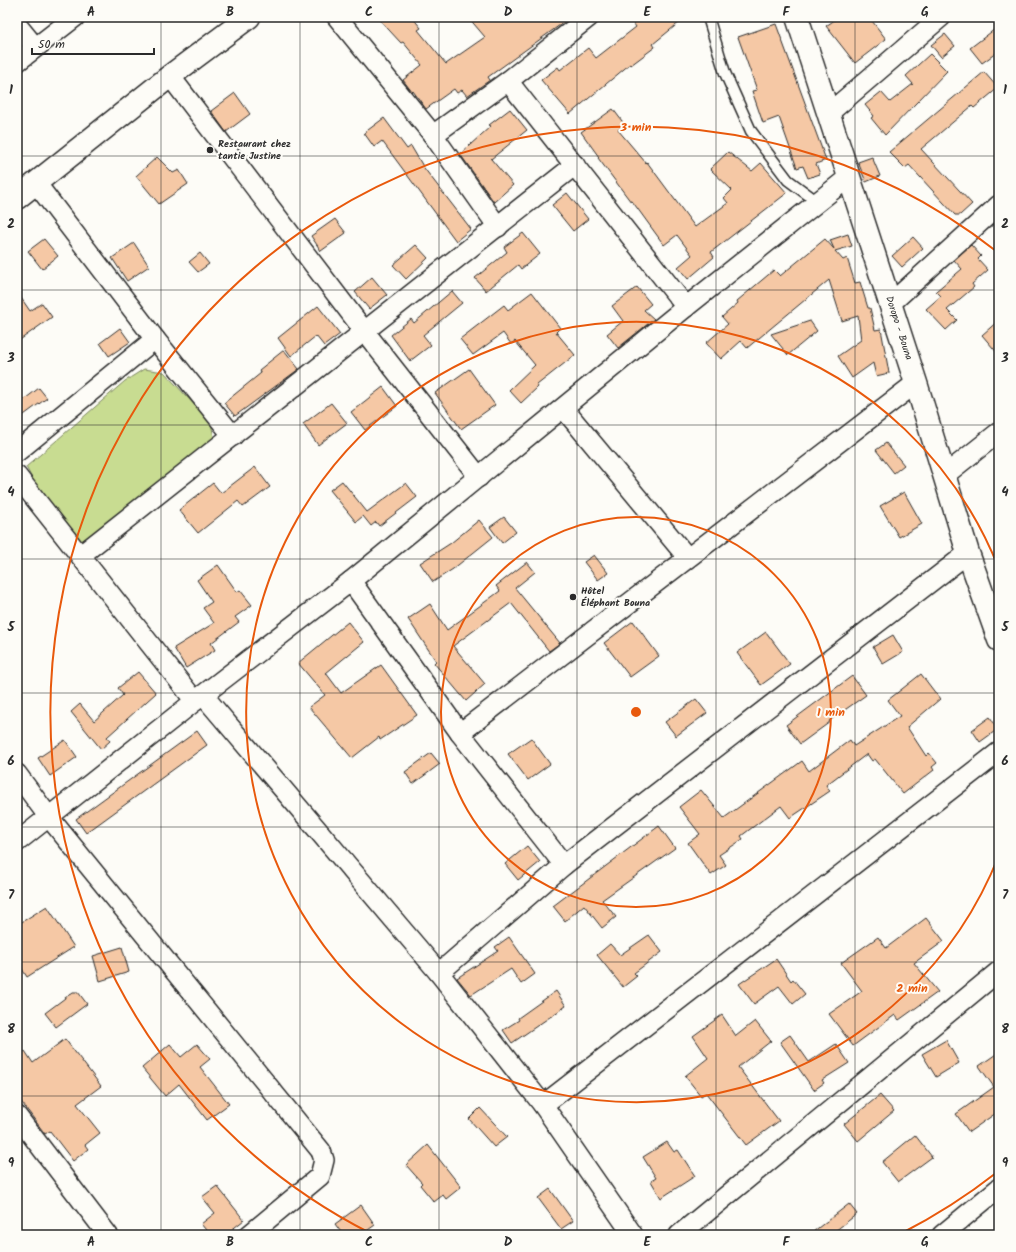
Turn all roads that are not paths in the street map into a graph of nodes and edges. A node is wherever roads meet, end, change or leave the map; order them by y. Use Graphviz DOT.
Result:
graph roads {
  1 [pos="75,17"];
  2 [pos="249,17"];
  3 [pos="337,17"];
  4 [pos="589,17"];
  5 [pos="708,17"];
  6 [pos="797,17"];
  7 [pos="941,17"];
  8 [pos="17,25"];
  9 [pos="35,47"];
  10 [pos="17,62"];
  11 [pos="170,76"];
  12 [pos="508,81"];
  13 [pos="829,113"];
  14 [pos="433,135"];
  15 [pos="575,165"];
  16 [pos="849,177"];
  17 [pos="36,183"];
  18 [pos="17,198"];
  19 [pos="819,203"];
  20 [pos="999,205"];
  21 [pos="498,226"];
  22 [pos="890,304"];
  23 [pos="686,307"];
  24 [pos="364,332"];
  25 [pos="155,339"];
  26 [pos="916,382"];
  27 [pos="564,409"];
  28 [pos="999,432"];
  29 [pos="233,436"];
  30 [pos="17,452"];
  31 [pos="945,475"];
  32 [pos="17,476"];
  33 [pos="479,477"];
  34 [pos="968,553"];
  35 [pos="81,556"];
  36 [pos="687,557"];
  37 [pos="351,581"];
  38 [pos="999,640"];
  39 [pos="199,698"];
  40 [pos="460,733"];
  41 [pos="999,752"];
  42 [pos="17,774"];
  43 [pos="48,816"];
  44 [pos="17,842"];
  45 [pos="564,865"];
  46 [pos="999,971"];
  47 [pos="439,973"];
  48 [pos="543,1105"];
  49 [pos="17,1116"];
  50 [pos="999,1188"];
  51 [pos="108,1235"];
  52 [pos="250,1235"];
  53 [pos="632,1235"];
  54 [pos="679,1235"];
  55 [pos="942,1235"];
  1 -- 9 [label="street"];
  2 -- 11 [label="main road"];
  3 -- 14 [label="street"];
  4 -- 12 [label="street"];
  5 -- 19 [label="lane"];
  6 -- 13 [label="main road, Doropo - Bouna"];
  7 -- 13 [label="street"];
  8 -- 9 [label="street"];
  9 -- 10 [label="street"];
  11 -- 17 [label="main road"];
  11 -- 24 [label="street"];
  12 -- 14 [label="street"];
  12 -- 15 [label="street"];
  13 -- 16 [label="main road, Doropo - Bouna"];
  14 -- 21 [label="street"];
  15 -- 21 [label="street"];
  15 -- 23 [label="street"];
  16 -- 19 [label="street"];
  16 -- 22 [label="main road, Doropo - Bouna"];
  17 -- 18 [label="main road"];
  17 -- 25 [label="street"];
  19 -- 23 [label="street"];
  20 -- 22 [label="street"];
  21 -- 24 [label="street"];
  22 -- 26 [label="main road, Doropo - Bouna"];
  23 -- 27 [label="street"];
  24 -- 29 [label="street"];
  24 -- 33 [label="street"];
  25 -- 29 [label="street"];
  25 -- 30 [label="street"];
  26 -- 31 [label="main road, Doropo - Bouna"];
  26 -- 36 [label="street"];
  27 -- 33 [label="street"];
  27 -- 36 [label="street"];
  28 -- 31 [label="street"];
  29 -- 35 [label="street"];
  31 -- 34 [label="main road, Doropo - Bouna"];
  32 -- 35 [label="street"];
  33 -- 37 [label="street"];
  34 -- 38 [label="main road, Doropo - Bouna"];
  34 -- 45 [label="street"];
  35 -- 39 [label="street"];
  36 -- 40 [label="street"];
  37 -- 39 [label="street"];
  37 -- 40 [label="street"];
  39 -- 43 [label="street"];
  39 -- 47 [label="street"];
  40 -- 45 [label="street"];
  41 -- 48 [label="street"];
  42 -- 43 [label="street"];
  43 -- 44 [label="street"];
  43 -- 52 [label="street"];
  45 -- 47 [label="street"];
  46 -- 54 [label="street"];
  47 -- 48 [label="street"];
  48 -- 53 [label="street"];
  49 -- 51 [label="street"];
  50 -- 55 [label="street"];
}
